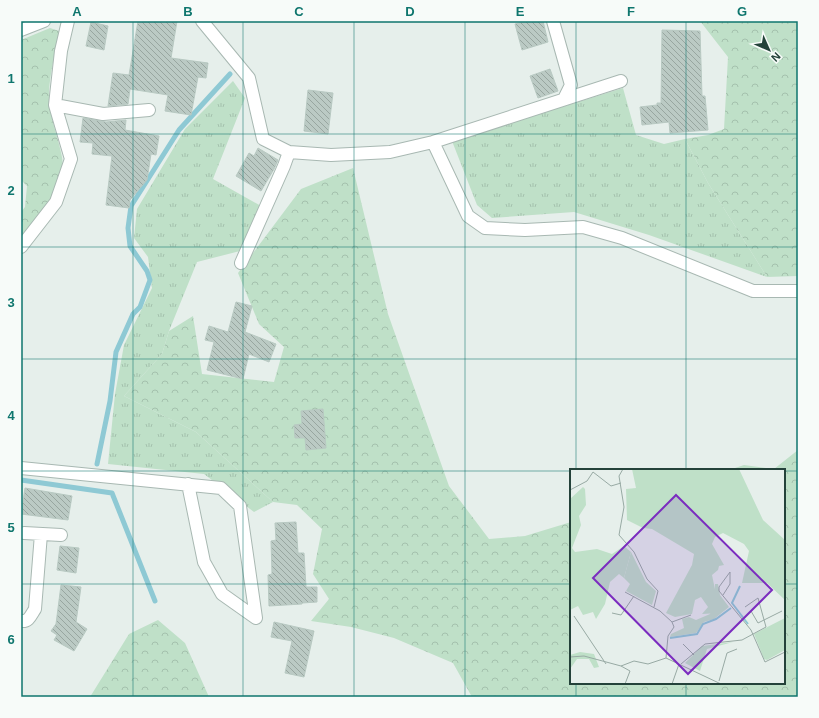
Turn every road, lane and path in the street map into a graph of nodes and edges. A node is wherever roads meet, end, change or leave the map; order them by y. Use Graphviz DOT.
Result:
graph roads {
  1 [pos="44,21"];
  2 [pos="68,21"];
  3 [pos="202,21"];
  4 [pos="554,21"];
  5 [pos="21,30"];
  6 [pos="621,81"];
  7 [pos="564,99"];
  8 [pos="55,105"];
  9 [pos="149,110"];
  10 [pos="433,142"];
  11 [pos="289,152"];
  12 [pos="21,247"];
  13 [pos="241,263"];
  14 [pos="798,291"];
  15 [pos="21,468"];
  16 [pos="188,484"];
  17 [pos="24,533"];
  18 [pos="41,534"];
  19 [pos="61,535"];
  20 [pos="21,621"];
  1 -- 5 [label="street"];
  2 -- 8 [label="street"];
  3 -- 11 [label="street"];
  4 -- 7 [label="street"];
  6 -- 7 [label="street"];
  7 -- 10 [label="street"];
  8 -- 9 [label="street"];
  8 -- 12 [label="street"];
  10 -- 11 [label="street"];
  10 -- 14 [label="street"];
  11 -- 13 [label="street"];
  15 -- 16 [label="street"];
  16 -- 16 [label="street"];
  17 -- 18 [label="street"];
  18 -- 19 [label="street"];
  18 -- 20 [label="street"];
}
